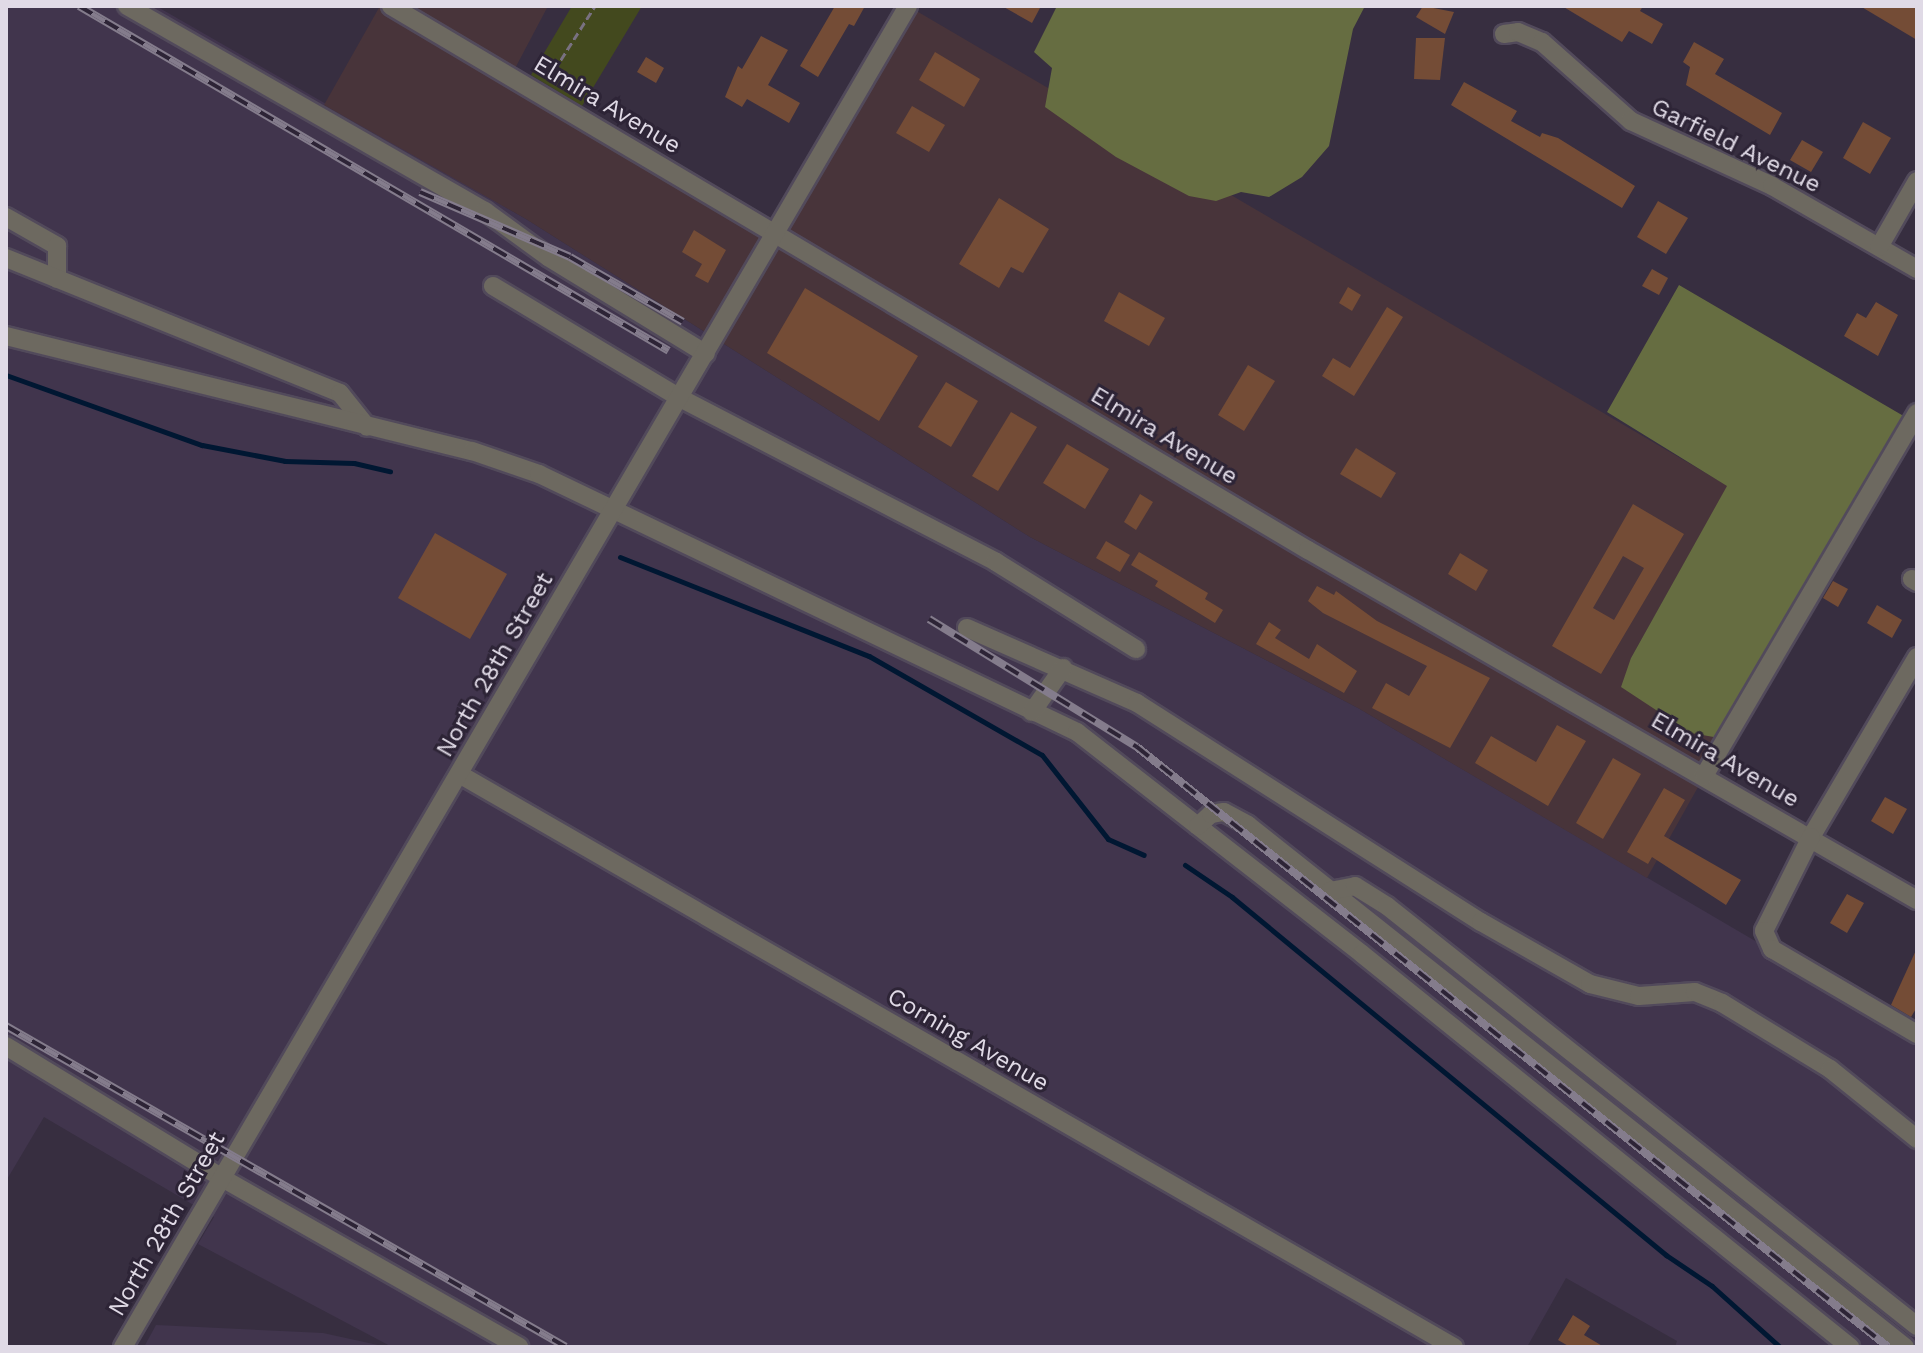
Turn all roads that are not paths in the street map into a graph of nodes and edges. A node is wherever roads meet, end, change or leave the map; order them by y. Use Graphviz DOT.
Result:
graph roads {
  1 [pos="127,6"];
  2 [pos="391,6"];
  3 [pos="908,6"];
  4 [pos="1504,34"];
  5 [pos="1917,181"];
  6 [pos="6,217"];
  7 [pos="777,234"];
  8 [pos="1879,247"];
  9 [pos="6,258"];
  10 [pos="1917,269"];
  11 [pos="57,279"];
  12 [pos="493,286"];
  13 [pos="6,336"];
  14 [pos="706,354"];
  15 [pos="680,398"];
  16 [pos="1917,413"];
  17 [pos="367,427"];
  18 [pos="613,511"];
  19 [pos="967,628"];
  20 [pos="1136,649"];
  21 [pos="1917,657"];
  22 [pos="1063,668"];
  23 [pos="1032,712"];
  24 [pos="459,774"];
  25 [pos="1704,776"];
  26 [pos="1198,826"];
  27 [pos="1811,837"];
  28 [pos="1330,891"];
  29 [pos="1917,900"];
  30 [pos="1917,1034"];
  31 [pos="6,1046"];
  32 [pos="1917,1139"];
  33 [pos="222,1178"];
  34 [pos="1917,1326"];
  35 [pos="123,1347"];
  36 [pos="519,1347"];
  37 [pos="1454,1347"];
  38 [pos="1850,1347"];
  39 [pos="1905,1347"];
  1 -- 14 [label="street"];
  2 -- 7 [label="street, Elmira Avenue"];
  3 -- 7 [label="street, North 28th Street"];
  4 -- 8 [label="street, Garfield Avenue"];
  5 -- 8 [label="street"];
  6 -- 11 [label="street"];
  7 -- 14 [label="street, North 28th Street"];
  7 -- 25 [label="street, Elmira Avenue"];
  8 -- 10 [label="street, Garfield Avenue"];
  9 -- 11 [label="street"];
  11 -- 17 [label="street"];
  12 -- 15 [label="street"];
  13 -- 17 [label="street"];
  14 -- 15 [label="street, North 28th Street"];
  15 -- 18 [label="street, North 28th Street"];
  15 -- 20 [label="street"];
  16 -- 25 [label="street"];
  17 -- 18 [label="street"];
  18 -- 23 [label="street"];
  18 -- 24 [label="street, North 28th Street"];
  19 -- 22 [label="street"];
  21 -- 27 [label="street"];
  22 -- 23 [label="street"];
  22 -- 32 [label="street"];
  23 -- 26 [label="street"];
  24 -- 33 [label="street, North 28th Street"];
  24 -- 37 [label="street, Corning Avenue"];
  25 -- 27 [label="street, Elmira Avenue"];
  26 -- 28 [label="street"];
  26 -- 38 [label="street"];
  27 -- 29 [label="street, Elmira Avenue"];
  27 -- 30 [label="street"];
  28 -- 34 [label="street"];
  28 -- 39 [label="street"];
  31 -- 33 [label="street"];
  33 -- 35 [label="street, North 28th Street"];
  33 -- 36 [label="street"];
}
